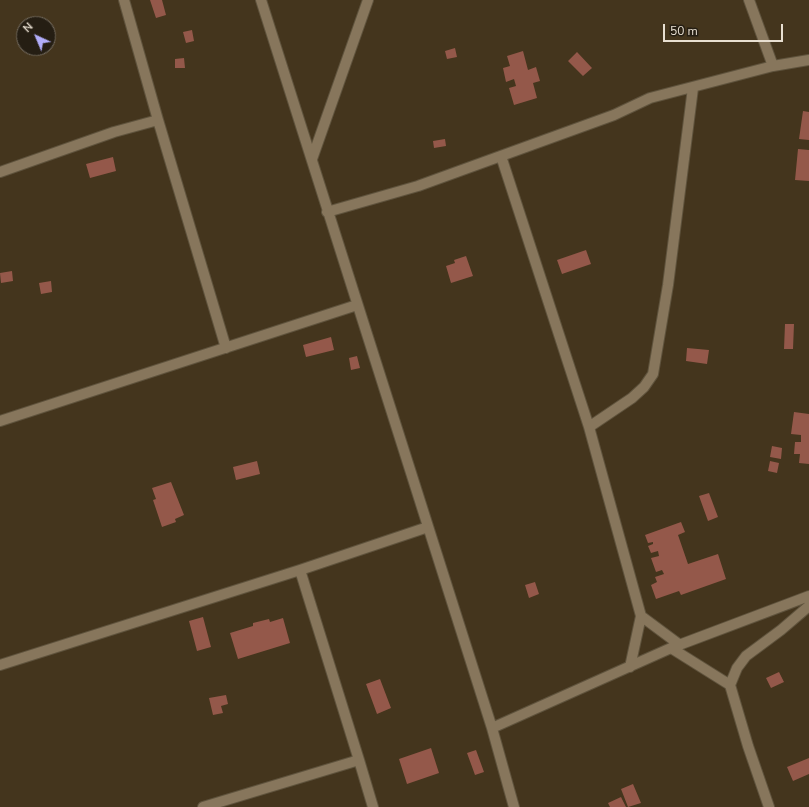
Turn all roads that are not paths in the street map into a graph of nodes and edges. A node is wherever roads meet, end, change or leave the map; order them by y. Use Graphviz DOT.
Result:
graph roads {
  1 [pos="124,0"];
  2 [pos="261,0"];
  3 [pos="368,0"];
  4 [pos="749,0"];
  5 [pos="809,60"];
  6 [pos="773,66"];
  7 [pos="693,88"];
  8 [pos="158,120"];
  9 [pos="501,156"];
  10 [pos="312,159"];
  11 [pos="0,172"];
  12 [pos="327,212"];
  13 [pos="357,305"];
  14 [pos="226,348"];
  15 [pos="0,421"];
  16 [pos="589,427"];
  17 [pos="428,527"];
  18 [pos="300,570"];
  19 [pos="809,596"];
  20 [pos="809,606"];
  21 [pos="641,616"];
  22 [pos="676,647"];
  23 [pos="0,665"];
  24 [pos="630,667"];
  25 [pos="730,685"];
  26 [pos="492,728"];
  27 [pos="359,760"];
  28 [pos="202,807"];
  29 [pos="373,807"];
  30 [pos="514,807"];
  31 [pos="769,807"];
  1 -- 8 [label="street"];
  2 -- 10 [label="street"];
  3 -- 10 [label="street"];
  4 -- 6 [label="street"];
  5 -- 6 [label="street"];
  6 -- 7 [label="street"];
  7 -- 9 [label="street"];
  7 -- 16 [label="street"];
  8 -- 11 [label="street"];
  8 -- 14 [label="street"];
  9 -- 12 [label="street"];
  9 -- 16 [label="street"];
  10 -- 12 [label="street"];
  12 -- 13 [label="street"];
  13 -- 14 [label="street"];
  13 -- 17 [label="street"];
  14 -- 15 [label="street"];
  16 -- 21 [label="street"];
  17 -- 18 [label="street"];
  17 -- 26 [label="street"];
  18 -- 23 [label="street"];
  18 -- 27 [label="street"];
  19 -- 22 [label="street"];
  20 -- 25 [label="street"];
  21 -- 22 [label="street"];
  21 -- 24 [label="street"];
  22 -- 24 [label="street"];
  22 -- 25 [label="street"];
  24 -- 26 [label="street"];
  25 -- 31 [label="street"];
  26 -- 30 [label="street"];
  27 -- 28 [label="street"];
  27 -- 29 [label="street"];
}
